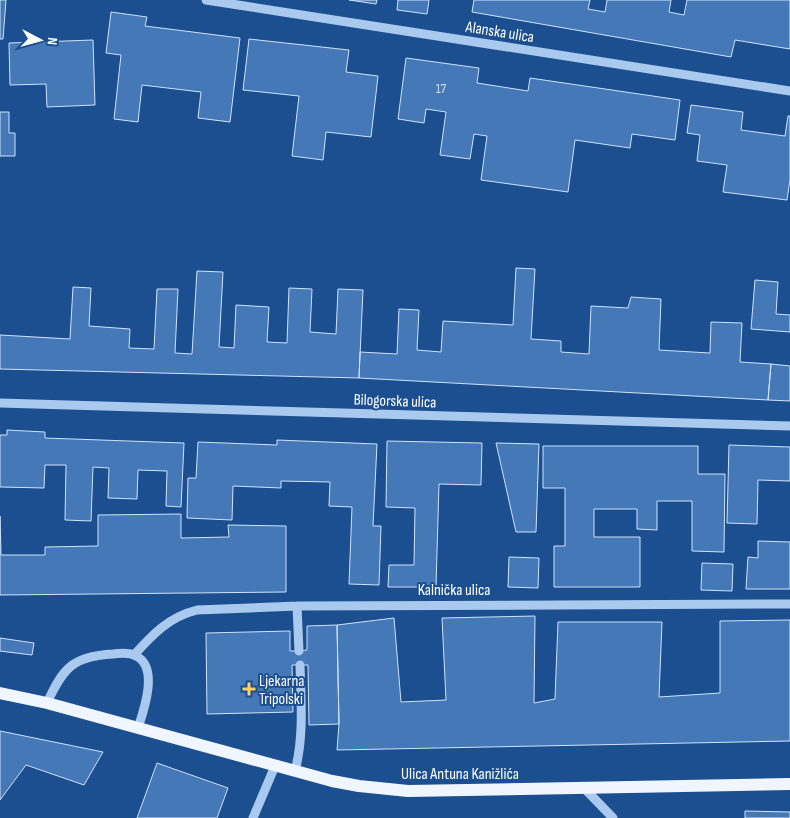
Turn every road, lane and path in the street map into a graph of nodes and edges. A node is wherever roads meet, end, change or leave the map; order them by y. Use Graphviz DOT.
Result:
graph roads {
  1 [pos="206,0"];
  2 [pos="790,91"];
  3 [pos="0,403"];
  4 [pos="790,426"];
  5 [pos="790,604"];
  6 [pos="297,606"];
  7 [pos="299,651"];
  8 [pos="134,655"];
  9 [pos="300,665"];
  10 [pos="0,693"];
  11 [pos="47,703"];
  12 [pos="138,728"];
  13 [pos="275,766"];
  14 [pos="295,771"];
  15 [pos="790,784"];
  16 [pos="584,788"];
  17 [pos="253,818"];
  18 [pos="613,818"];
  1 -- 2 [label="street, Alanska ulica"];
  3 -- 4 [label="street, Bilogorska ulica"];
  5 -- 6 [label="street, Kalnička ulica"];
  6 -- 7 [label="street"];
  6 -- 8 [label="street, Kalnička ulica"];
  8 -- 11 [label="street"];
  8 -- 12 [label="street"];
  9 -- 14 [label="street"];
  10 -- 11 [label="main road"];
  11 -- 12 [label="main road"];
  12 -- 13 [label="main road, Ulica Antuna Kanižlića"];
  13 -- 14 [label="main road, Ulica Antuna Kanižlića"];
  13 -- 17 [label="street"];
  14 -- 16 [label="main road, Ulica Antuna Kanižlića"];
  15 -- 16 [label="main road, Ulica Antuna Kanižlića"];
  16 -- 18 [label="street"];
}
